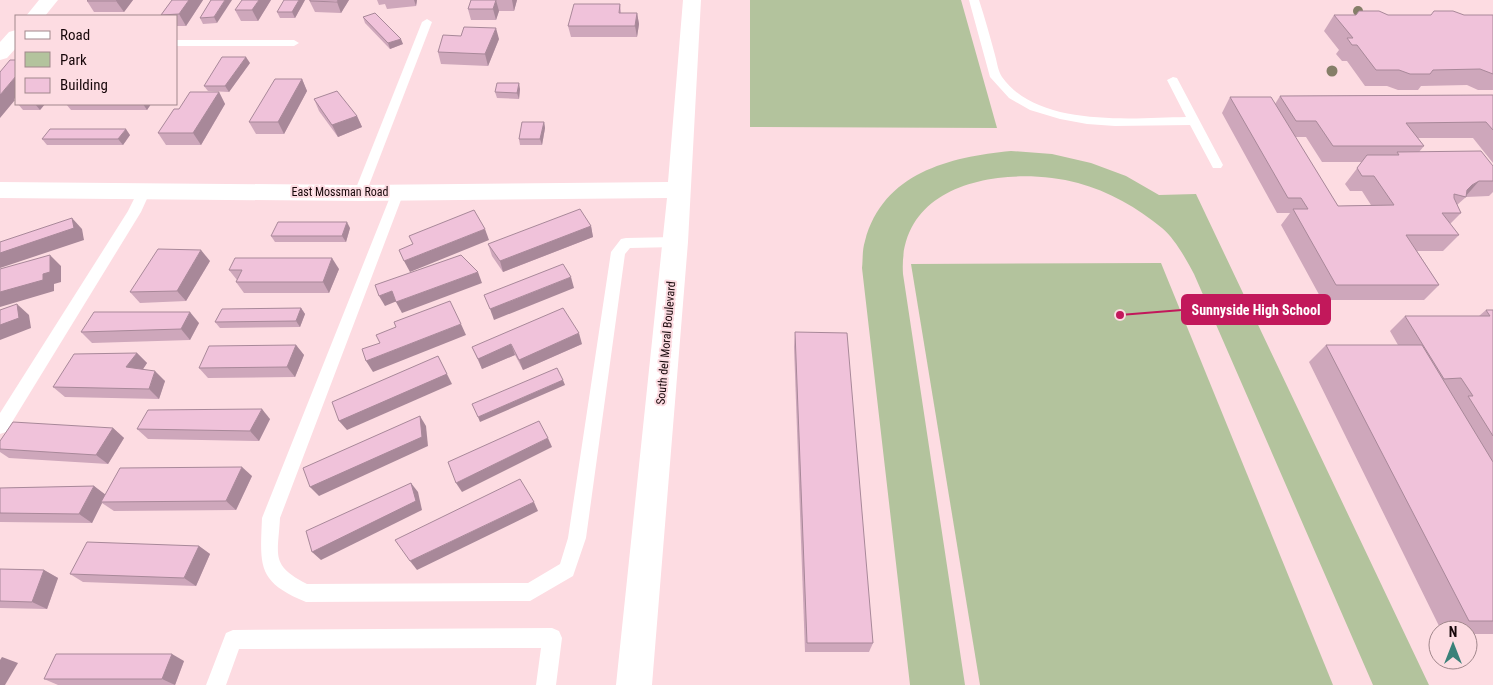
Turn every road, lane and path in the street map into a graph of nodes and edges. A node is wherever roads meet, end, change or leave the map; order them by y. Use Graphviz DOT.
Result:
graph roads {
  1 [pos="49,0"];
  2 [pos="692,0"];
  3 [pos="974,0"];
  4 [pos="35,15"];
  5 [pos="426,22"];
  6 [pos="178,43"];
  7 [pos="294,43"];
  8 [pos="1173,80"];
  9 [pos="1194,121"];
  10 [pos="1217,165"];
  11 [pos="0,190"];
  12 [pos="145,190"];
  13 [pos="680,190"];
  14 [pos="398,192"];
  15 [pos="360,193"];
  16 [pos="676,242"];
  17 [pos="0,427"];
  18 [pos="216,685"];
  19 [pos="546,685"];
  20 [pos="634,685"];
  1 -- 4 [label="street"];
  2 -- 13 [label="street, South del Moral Boulevard"];
  3 -- 9 [label="lane"];
  5 -- 15 [label="lane"];
  6 -- 7 [label="lane"];
  8 -- 9 [label="lane"];
  9 -- 10 [label="lane"];
  11 -- 12 [label="street, East Mossman Road"];
  12 -- 15 [label="street, East Mossman Road"];
  12 -- 17 [label="lane"];
  13 -- 14 [label="street, East Mossman Road"];
  13 -- 16 [label="street, South del Moral Boulevard"];
  14 -- 15 [label="street, East Mossman Road"];
  14 -- 16 [label="lane"];
  16 -- 20 [label="street, South del Moral Boulevard"];
  18 -- 19 [label="lane"];
}
